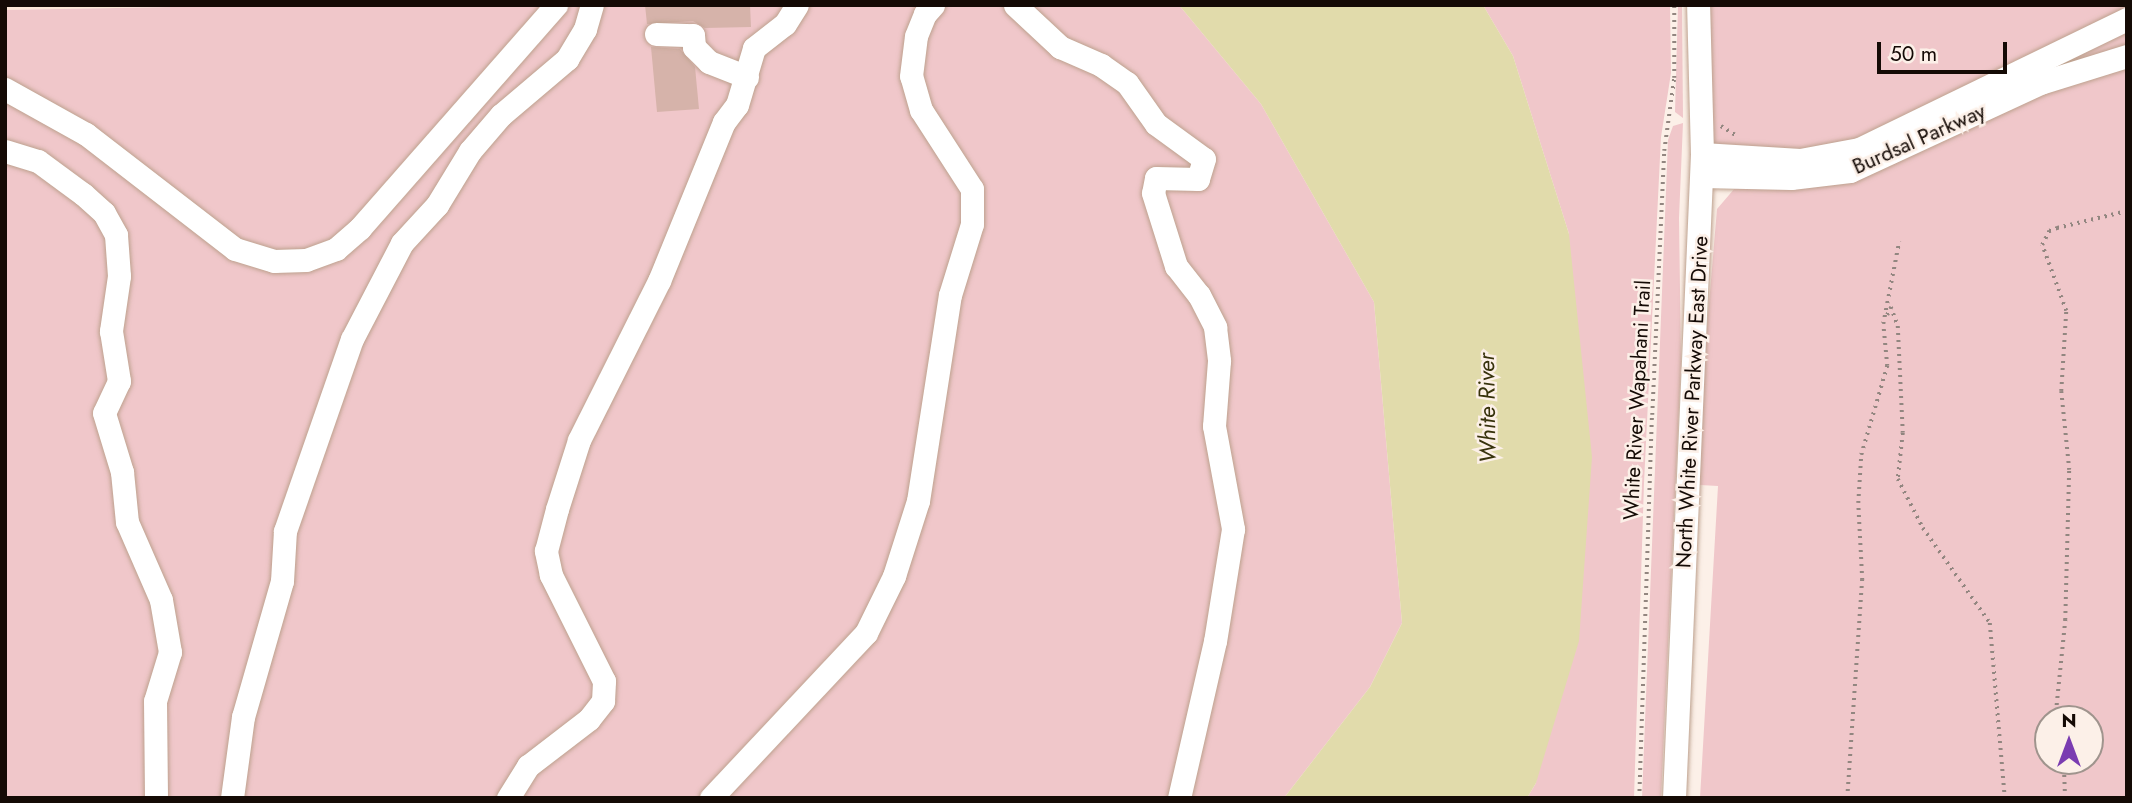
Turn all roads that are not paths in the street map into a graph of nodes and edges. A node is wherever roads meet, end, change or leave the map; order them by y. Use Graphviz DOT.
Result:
graph roads {
  1 [pos="556,5"];
  2 [pos="592,5"];
  3 [pos="797,5"];
  4 [pos="933,5"];
  5 [pos="1015,5"];
  6 [pos="1698,5"];
  7 [pos="2127,19"];
  8 [pos="656,34"];
  9 [pos="2127,56"];
  10 [pos="747,77"];
  11 [pos="5,89"];
  12 [pos="5,151"];
  13 [pos="1702,165"];
  14 [pos="156,798"];
  15 [pos="232,798"];
  16 [pos="508,798"];
  17 [pos="711,798"];
  18 [pos="1179,798"];
  19 [pos="1674,798"];
  1 -- 11 [label="street"];
  2 -- 15 [label="street"];
  3 -- 10 [label="street"];
  4 -- 17 [label="street"];
  5 -- 18 [label="street"];
  6 -- 13 [label="street, North White River Parkway East Drive"];
  7 -- 13 [label="street, Burdsal Parkway"];
  8 -- 10 [label="street"];
  9 -- 13 [label="street, Burdsal Parkway"];
  10 -- 16 [label="street"];
  12 -- 14 [label="street"];
  13 -- 19 [label="street, North White River Parkway East Drive"];
}
